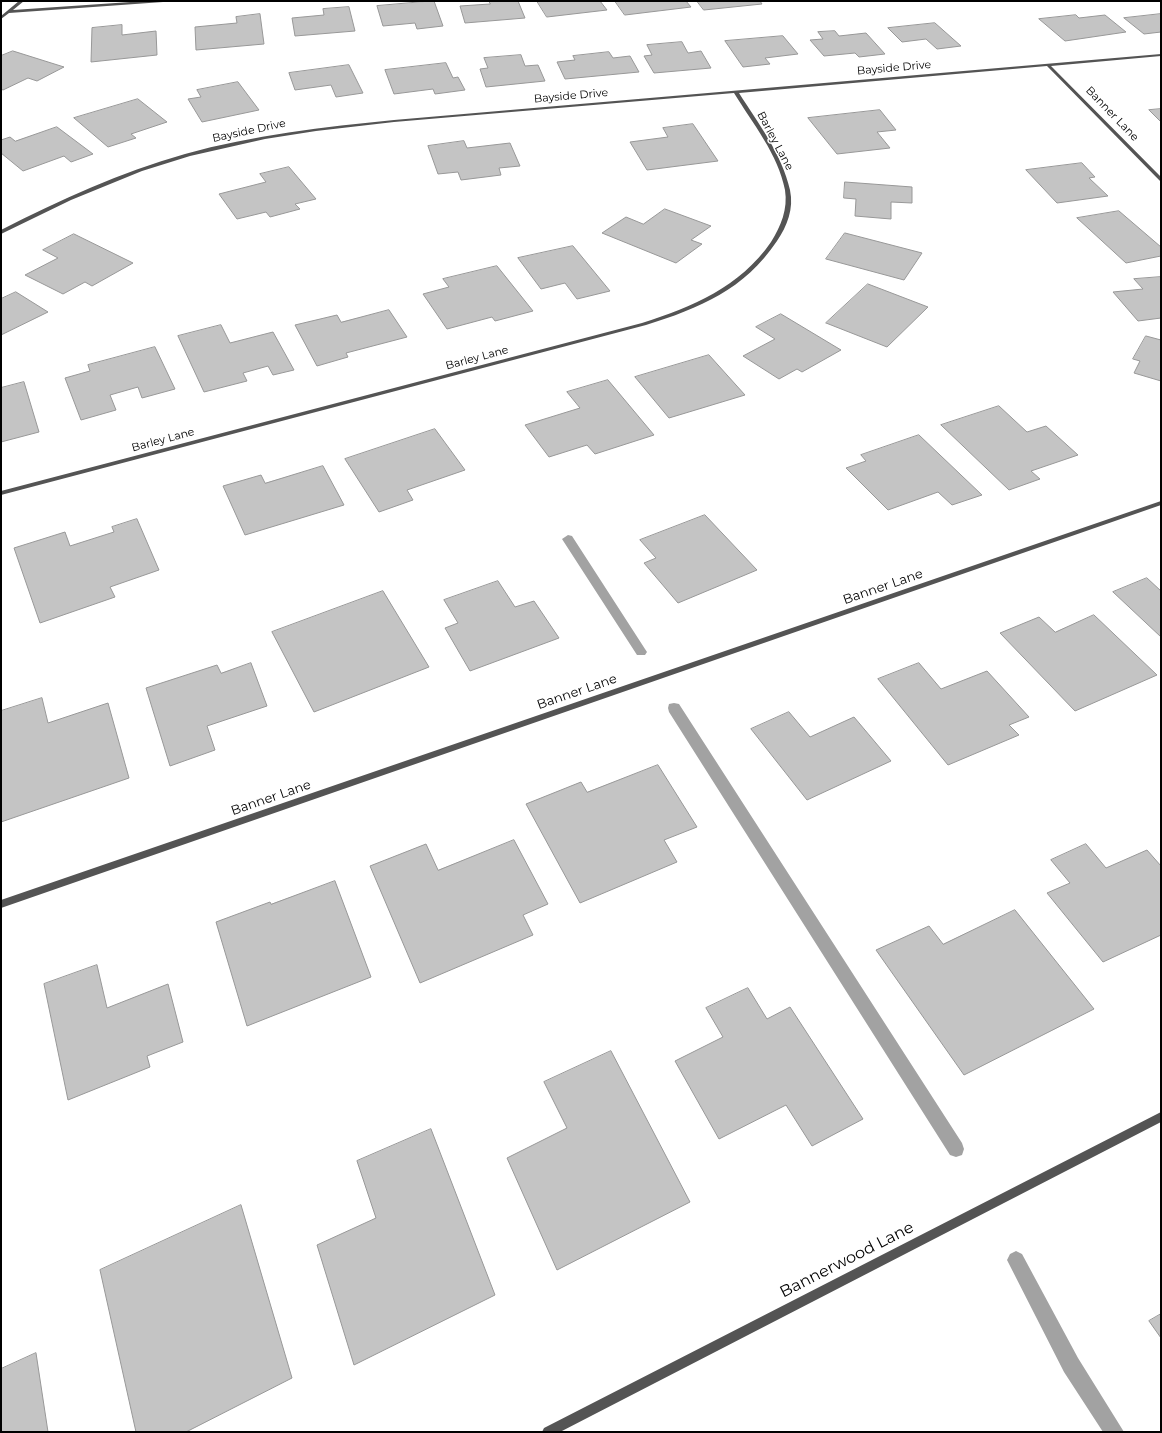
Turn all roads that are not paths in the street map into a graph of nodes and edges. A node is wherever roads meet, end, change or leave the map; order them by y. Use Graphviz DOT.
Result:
graph roads {
  1 [pos="22,1"];
  2 [pos="163,1"];
  3 [pos="8,12"];
  4 [pos="1,18"];
  5 [pos="1161,55"];
  6 [pos="1048,64"];
  7 [pos="736,92"];
  8 [pos="1161,180"];
  9 [pos="1,232"];
  10 [pos="1,493"];
  11 [pos="1161,503"];
  12 [pos="1,904"];
  13 [pos="1161,1117"];
  14 [pos="548,1432"];
  1 -- 3 [label="street"];
  2 -- 3 [label="street"];
  3 -- 4 [label="street"];
  5 -- 6 [label="street, Bayside Drive"];
  6 -- 7 [label="street, Bayside Drive"];
  6 -- 8 [label="street, Banner Lane"];
  7 -- 9 [label="street, Bayside Drive"];
  7 -- 10 [label="street, Barley Lane"];
  11 -- 12 [label="street, Banner Lane"];
  13 -- 14 [label="street, Bannerwood Lane"];
}
